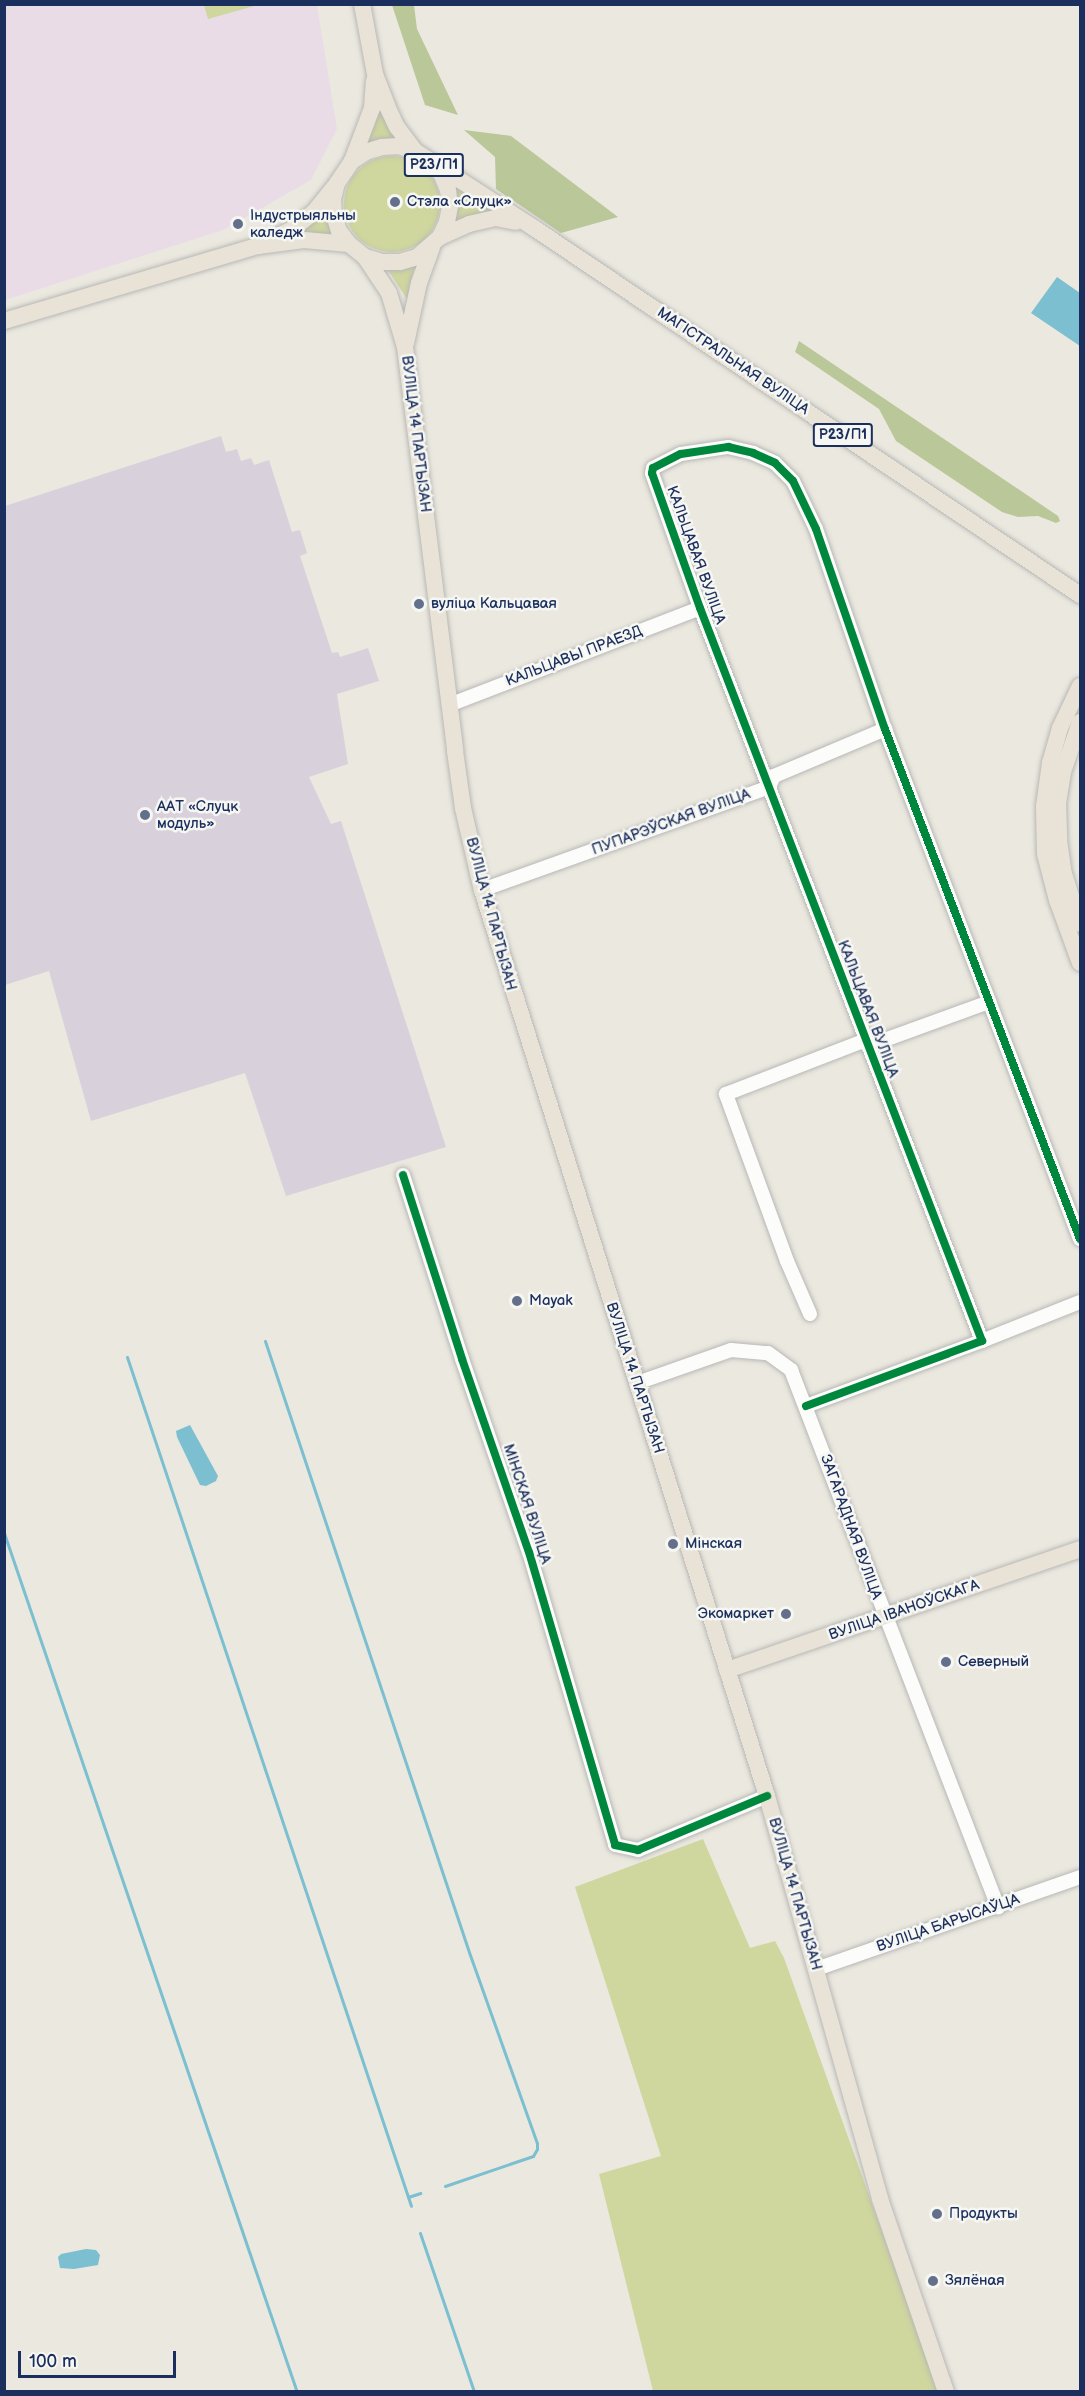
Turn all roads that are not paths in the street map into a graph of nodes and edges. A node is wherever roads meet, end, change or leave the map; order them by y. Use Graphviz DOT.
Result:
graph roads {
  1 [pos="362,4"];
  2 [pos="375,74"];
  3 [pos="415,151"];
  4 [pos="352,161"];
  5 [pos="432,162"];
  6 [pos="337,183"];
  7 [pos="534,228"];
  8 [pos="436,242"];
  9 [pos="348,244"];
  10 [pos="258,246"];
  11 [pos="365,257"];
  12 [pos="4,321"];
  13 [pos="405,347"];
  14 [pos="1080,595"];
  15 [pos="699,608"];
  16 [pos="1080,686"];
  17 [pos="449,705"];
  18 [pos="1080,722"];
  19 [pos="885,729"];
  20 [pos="769,787"];
  21 [pos="482,890"];
  22 [pos="1080,924"];
  23 [pos="1080,963"];
  24 [pos="989,1002"];
  25 [pos="867,1043"];
  26 [pos="403,1175"];
  27 [pos="1080,1239"];
  28 [pos="1080,1302"];
  29 [pos="810,1314"];
  30 [pos="982,1341"];
  31 [pos="637,1383"];
  32 [pos="806,1406"];
  33 [pos="1080,1549"];
  34 [pos="885,1617"];
  35 [pos="727,1670"];
  36 [pos="767,1796"];
  37 [pos="1080,1877"];
  38 [pos="998,1907"];
  39 [pos="816,1969"];
  40 [pos="946,2391"];
  1 -- 2 [label="main road, Р23/П1"];
  2 -- 3 [label="main road, Р23/П1"];
  2 -- 4 [label="main road, Р23/П1"];
  3 -- 4 [label="main road, Р23/П1"];
  3 -- 5 [label="main road, Р23/П1"];
  4 -- 6 [label="main road, Р23/П1"];
  5 -- 7 [label="main road, Р23/П1"];
  5 -- 8 [label="main road, Р23/П1"];
  6 -- 9 [label="main road, Р23/П1"];
  6 -- 10 [label="main road, Р23/П1"];
  7 -- 8 [label="main road, Р23/П1"];
  7 -- 14 [label="main road, МАГІСТРАЛЬНАЯ ВУЛІЦА / Р23/П1"];
  8 -- 11 [label="main road, Р23/П1"];
  8 -- 13 [label="main road, ВУЛІЦА 14 ПАРТЫЗАН"];
  9 -- 10 [label="main road, Р23/П1"];
  9 -- 11 [label="main road, Р23/П1"];
  10 -- 12 [label="main road, Р23/П1"];
  11 -- 13 [label="main road, ВУЛІЦА 14 ПАРТЫЗАН"];
  13 -- 17 [label="main road, ВУЛІЦА 14 ПАРТЫЗАН"];
  15 -- 17 [label="street, КАЛЬЦАВЫ ПРАЕЗД"];
  15 -- 19 [label="street, КАЛЬЦАВАЯ ВУЛІЦА"];
  15 -- 20 [label="street, КАЛЬЦАВАЯ ВУЛІЦА"];
  16 -- 23 [label="main road"];
  17 -- 21 [label="main road, ВУЛІЦА 14 ПАРТЫЗАН"];
  18 -- 22 [label="main road"];
  19 -- 20 [label="street, ПУПАРЭЎСКАЯ ВУЛІЦА"];
  19 -- 24 [label="street, КАЛЬЦАВАЯ ВУЛІЦА"];
  20 -- 21 [label="street, ПУПАРЭЎСКАЯ ВУЛІЦА"];
  20 -- 25 [label="street, КАЛЬЦАВАЯ ВУЛІЦА"];
  21 -- 31 [label="main road, ВУЛІЦА 14 ПАРТЫЗАН"];
  24 -- 25 [label="street"];
  24 -- 27 [label="street, КАЛЬЦАВАЯ ВУЛІЦА"];
  25 -- 29 [label="street"];
  25 -- 30 [label="street, КАЛЬЦАВАЯ ВУЛІЦА"];
  26 -- 36 [label="street, МІНСКАЯ ВУЛІЦА"];
  28 -- 30 [label="street"];
  30 -- 32 [label="street"];
  31 -- 32 [label="street, ЗАГАРАДНАЯ ВУЛІЦА"];
  31 -- 35 [label="main road, ВУЛІЦА 14 ПАРТЫЗАН"];
  32 -- 34 [label="street, ЗАГАРАДНАЯ ВУЛІЦА"];
  33 -- 34 [label="main road, ВУЛІЦА ІВАНОЎСКАГА"];
  34 -- 35 [label="main road, ВУЛІЦА ІВАНОЎСКАГА"];
  34 -- 38 [label="street, ЗАГАРАДНАЯ ВУЛІЦА"];
  35 -- 36 [label="main road, ВУЛІЦА 14 ПАРТЫЗАН"];
  36 -- 39 [label="main road, ВУЛІЦА 14 ПАРТЫЗАН"];
  37 -- 38 [label="street, ВУЛІЦА БАРЫСАЎЦА"];
  38 -- 39 [label="street, ВУЛІЦА БАРЫСАЎЦА"];
  39 -- 40 [label="main road, ВУЛІЦА 14 ПАРТЫЗАН"];
}
